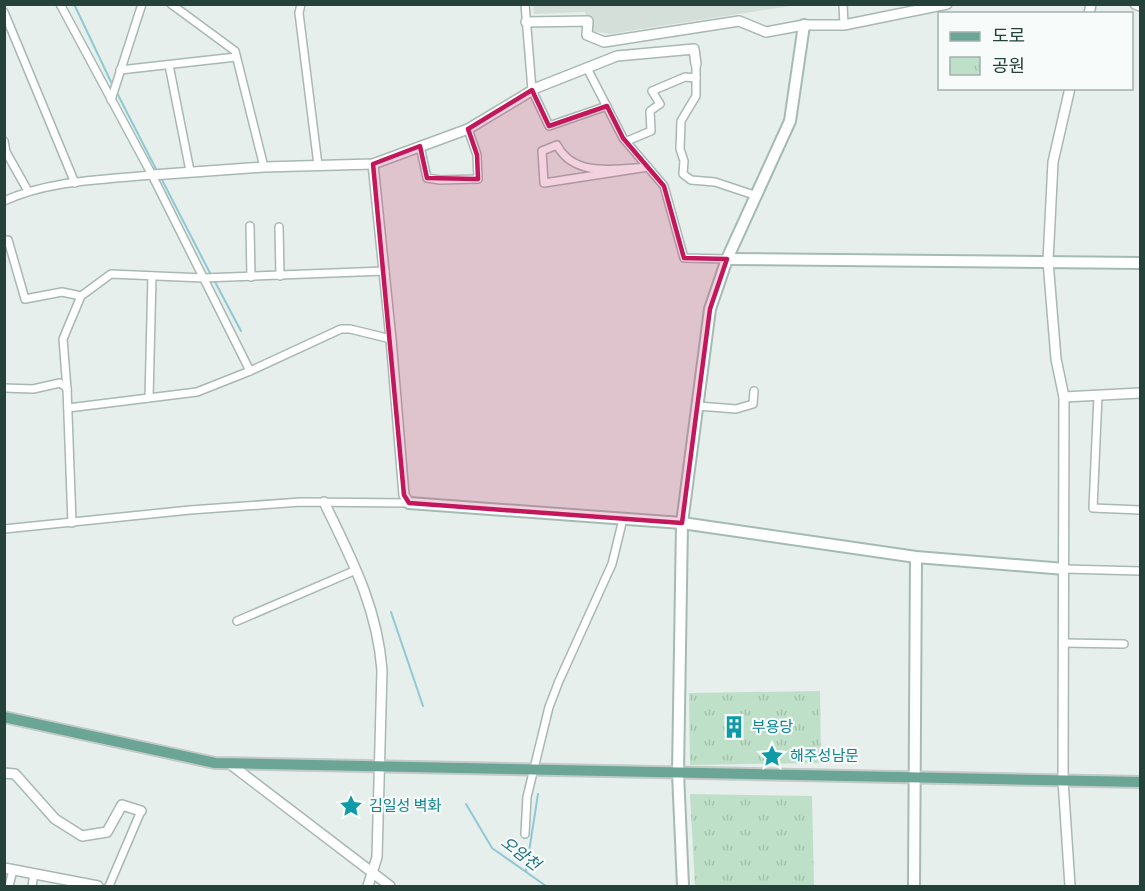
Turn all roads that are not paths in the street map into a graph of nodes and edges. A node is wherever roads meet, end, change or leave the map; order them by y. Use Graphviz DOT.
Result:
graph roads {
  1 [pos="60,4"];
  2 [pos="142,4"];
  3 [pos="171,4"];
  4 [pos="300,4"];
  5 [pos="525,4"];
  6 [pos="843,4"];
  7 [pos="947,4"];
  8 [pos="1135,4"];
  9 [pos="1140,6"];
  10 [pos="4,12"];
  11 [pos="526,22"];
  12 [pos="804,25"];
  13 [pos="844,26"];
  14 [pos="236,57"];
  15 [pos="696,64"];
  16 [pos="169,65"];
  17 [pos="587,68"];
  18 [pos="120,70"];
  19 [pos="696,78"];
  20 [pos="532,90"];
  21 [pos="1070,90"];
  22 [pos="111,100"];
  23 [pos="607,106"];
  24 [pos="468,129"];
  25 [pos="4,141"];
  26 [pos="627,141"];
  27 [pos="420,147"];
  28 [pos="373,164"];
  29 [pos="318,165"];
  30 [pos="264,167"];
  31 [pos="648,167"];
  32 [pos="190,171"];
  33 [pos="157,174"];
  34 [pos="75,183"];
  35 [pos="28,191"];
  36 [pos="757,196"];
  37 [pos="4,201"];
  38 [pos="250,226"];
  39 [pos="279,227"];
  40 [pos="4,240"];
  41 [pos="727,259"];
  42 [pos="1048,261"];
  43 [pos="1140,263"];
  44 [pos="385,271"];
  45 [pos="152,276"];
  46 [pos="280,276"];
  47 [pos="251,277"];
  48 [pos="203,278"];
  49 [pos="81,296"];
  50 [pos="391,339"];
  51 [pos="250,371"];
  52 [pos="4,388"];
  53 [pos="67,388"];
  54 [pos="754,391"];
  55 [pos="1140,393"];
  56 [pos="1098,395"];
  57 [pos="1064,397"];
  58 [pos="149,398"];
  59 [pos="698,406"];
  60 [pos="68,408"];
  61 [pos="324,502"];
  62 [pos="410,503"];
  63 [pos="1140,510"];
  64 [pos="623,519"];
  65 [pos="72,523"];
  66 [pos="682,523"];
  67 [pos="4,529"];
  68 [pos="916,557"];
  69 [pos="1065,569"];
  70 [pos="356,570"];
  71 [pos="1140,571"];
  72 [pos="237,621"];
  73 [pos="1064,643"];
  74 [pos="1124,644"];
  75 [pos="4,717"];
  76 [pos="230,764"];
  77 [pos="380,766"];
  78 [pos="535,770"];
  79 [pos="4,773"];
  80 [pos="678,773"];
  81 [pos="915,778"];
  82 [pos="1064,780"];
  83 [pos="1140,782"];
  84 [pos="141,811"];
  85 [pos="525,834"];
  86 [pos="9,869"];
  87 [pos="34,874"];
  88 [pos="373,874"];
  89 [pos="63,883"];
  90 [pos="9,886"];
  91 [pos="32,886"];
  92 [pos="98,886"];
  93 [pos="109,886"];
  94 [pos="368,886"];
  95 [pos="390,886"];
  96 [pos="683,886"];
  97 [pos="914,886"];
  98 [pos="1070,886"];
  1 -- 22 [label="street"];
  2 -- 18 [label="street"];
  3 -- 14 [label="street"];
  4 -- 29 [label="street"];
  5 -- 11 [label="street"];
  6 -- 13 [label="street"];
  7 -- 13 [label="street"];
  8 -- 9 [label="street"];
  10 -- 34 [label="street"];
  11 -- 12 [label="street"];
  11 -- 20 [label="street"];
  12 -- 13 [label="street"];
  12 -- 36 [label="main road"];
  14 -- 16 [label="street"];
  14 -- 30 [label="street"];
  15 -- 17 [label="street"];
  15 -- 19 [label="street"];
  16 -- 18 [label="street"];
  16 -- 32 [label="street"];
  17 -- 20 [label="street"];
  17 -- 23 [label="street"];
  18 -- 22 [label="street"];
  19 -- 26 [label="street"];
  19 -- 36 [label="street"];
  20 -- 23 [label="street"];
  20 -- 24 [label="street"];
  21 -- 42 [label="street"];
  22 -- 33 [label="street"];
  23 -- 26 [label="street"];
  24 -- 27 [label="street"];
  24 -- 27 [label="street"];
  25 -- 35 [label="street"];
  26 -- 31 [label="street"];
  27 -- 28 [label="street"];
  28 -- 29 [label="street"];
  28 -- 44 [label="street"];
  29 -- 30 [label="street"];
  30 -- 32 [label="street"];
  31 -- 31 [label="street"];
  31 -- 41 [label="street"];
  32 -- 33 [label="street"];
  33 -- 34 [label="street"];
  33 -- 48 [label="street"];
  34 -- 35 [label="street"];
  35 -- 37 [label="street"];
  36 -- 41 [label="main road"];
  38 -- 47 [label="street"];
  39 -- 46 [label="street"];
  40 -- 49 [label="street"];
  41 -- 42 [label="main road"];
  41 -- 59 [label="main road"];
  42 -- 43 [label="main road"];
  42 -- 57 [label="street"];
  44 -- 46 [label="street"];
  44 -- 50 [label="street"];
  45 -- 48 [label="street"];
  45 -- 49 [label="street"];
  45 -- 58 [label="street"];
  46 -- 47 [label="street"];
  47 -- 48 [label="street"];
  48 -- 51 [label="street"];
  49 -- 53 [label="street"];
  50 -- 51 [label="street"];
  50 -- 62 [label="street"];
  51 -- 58 [label="street"];
  52 -- 53 [label="street"];
  53 -- 60 [label="street"];
  54 -- 59 [label="street"];
  55 -- 56 [label="street"];
  56 -- 57 [label="street"];
  56 -- 63 [label="street"];
  57 -- 69 [label="street"];
  58 -- 60 [label="street"];
  59 -- 66 [label="main road"];
  60 -- 65 [label="street"];
  61 -- 62 [label="street"];
  61 -- 65 [label="street"];
  61 -- 70 [label="street"];
  62 -- 64 [label="main road"];
  64 -- 66 [label="main road"];
  64 -- 78 [label="street"];
  65 -- 67 [label="street"];
  66 -- 68 [label="main road"];
  66 -- 80 [label="main road"];
  68 -- 69 [label="main road"];
  68 -- 81 [label="main road"];
  69 -- 71 [label="street"];
  69 -- 73 [label="street"];
  70 -- 72 [label="street"];
  70 -- 77 [label="street"];
  73 -- 74 [label="street"];
  73 -- 82 [label="street"];
  75 -- 76 [label="main road"];
  76 -- 77 [label="main road"];
  76 -- 88 [label="street"];
  77 -- 78 [label="main road"];
  77 -- 88 [label="street"];
  78 -- 80 [label="main road"];
  78 -- 85 [label="street"];
  79 -- 84 [label="street"];
  80 -- 81 [label="main road"];
  80 -- 96 [label="main road"];
  81 -- 82 [label="main road"];
  81 -- 97 [label="main road"];
  82 -- 83 [label="main road"];
  82 -- 98 [label="street"];
  84 -- 93 [label="street"];
  86 -- 87 [label="street"];
  86 -- 90 [label="street"];
  87 -- 89 [label="street"];
  87 -- 91 [label="street"];
  88 -- 94 [label="street"];
  88 -- 95 [label="street"];
  89 -- 92 [label="street"];
}
